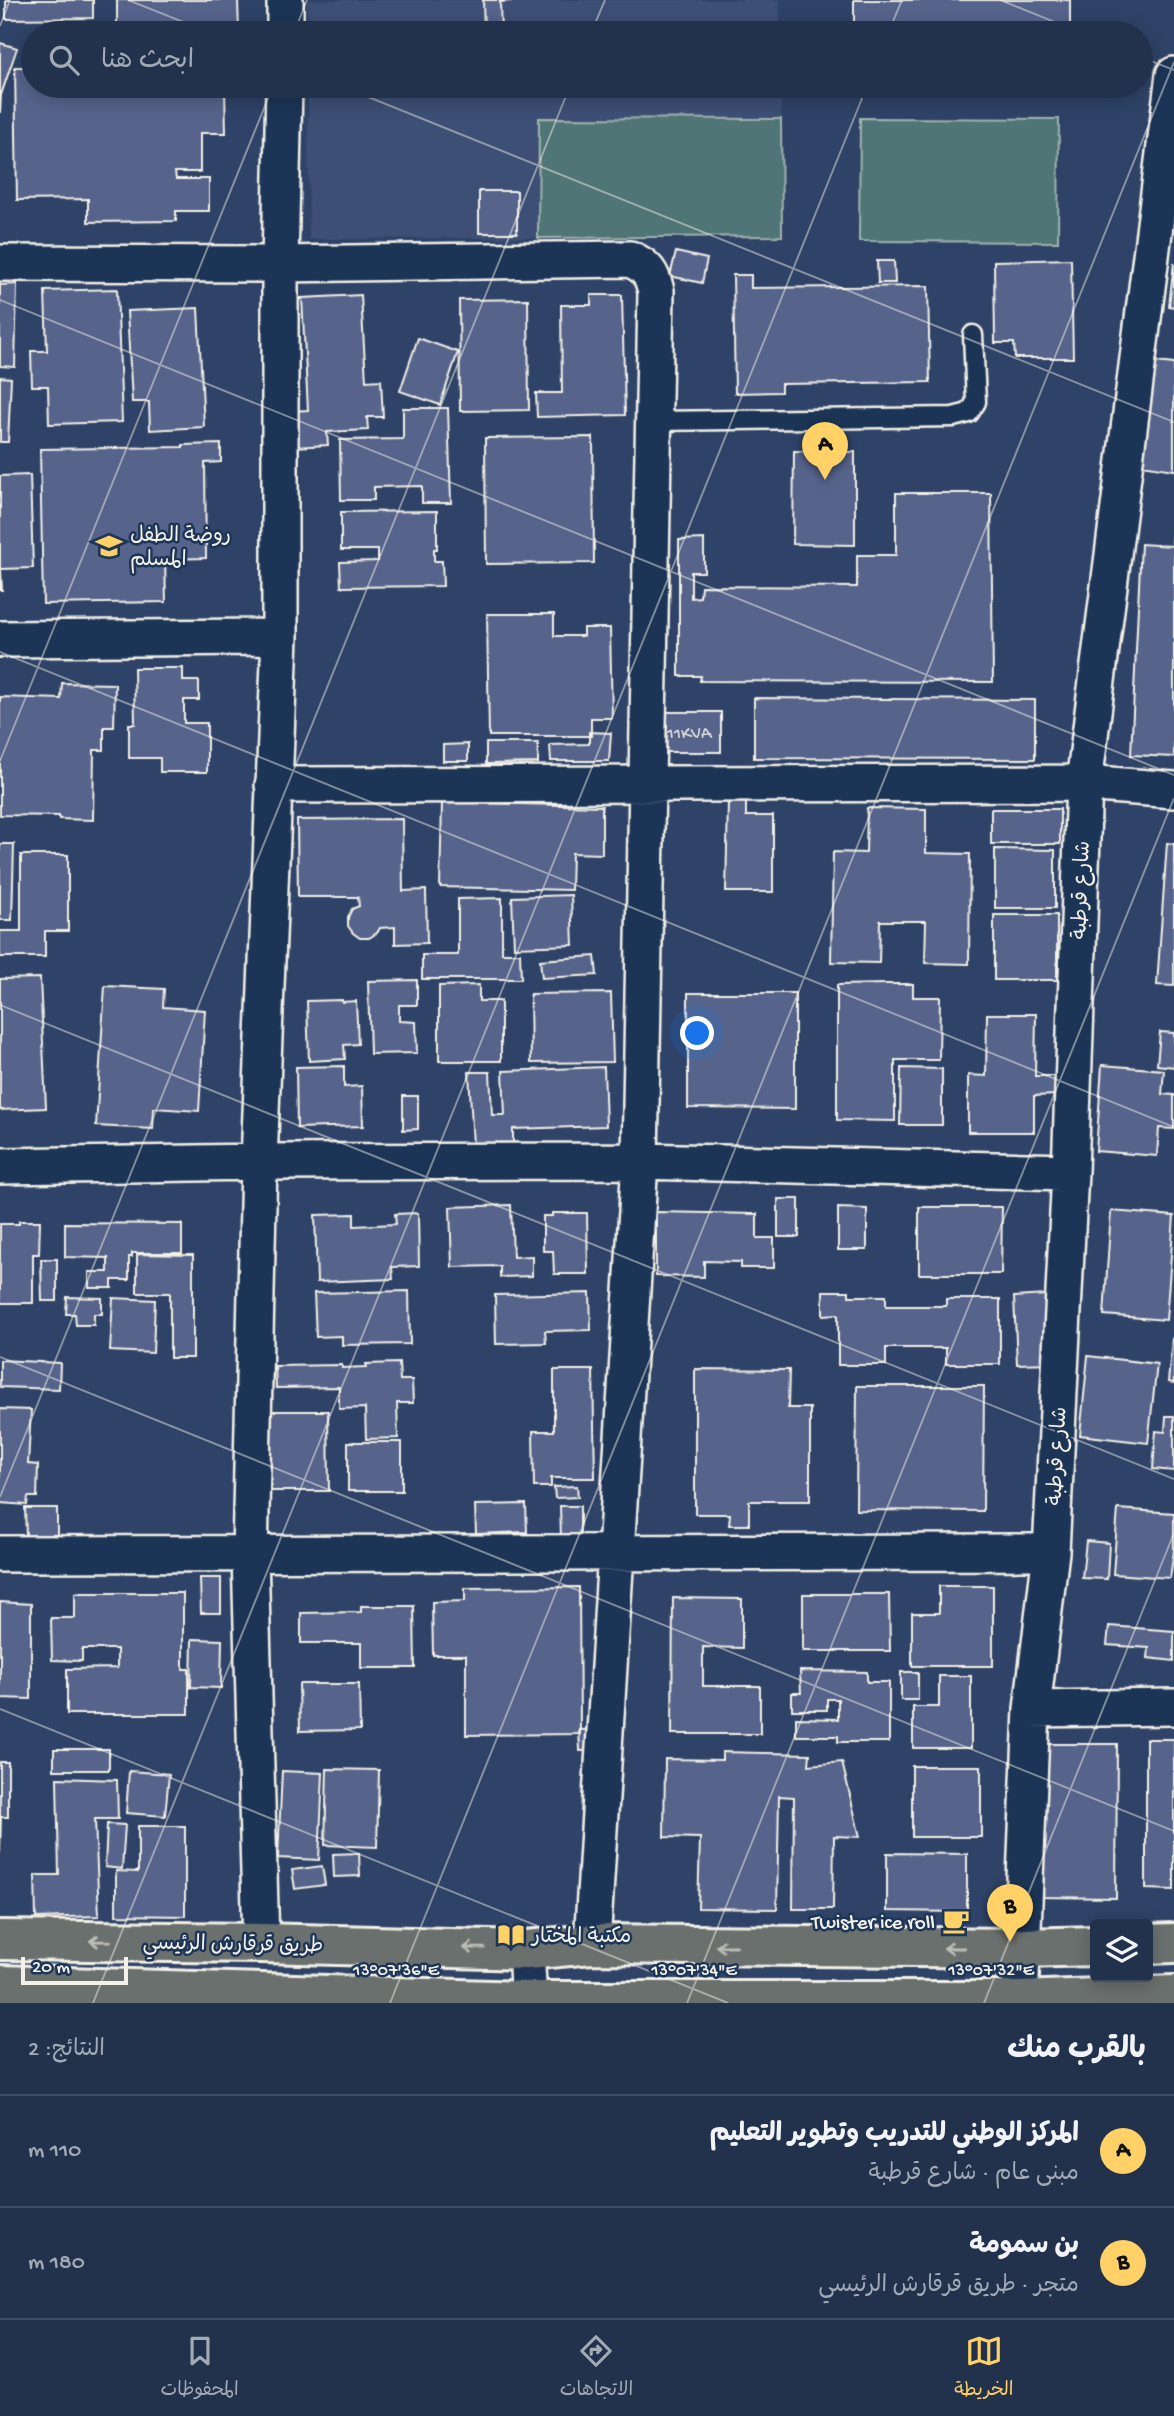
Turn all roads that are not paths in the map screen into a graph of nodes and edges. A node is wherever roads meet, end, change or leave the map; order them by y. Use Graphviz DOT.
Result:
graph roads {
  1 [pos="285,0"];
  2 [pos="285,21"];
  3 [pos="1174,75"];
  4 [pos="284,98"];
  5 [pos="0,263"];
  6 [pos="280,264"];
  7 [pos="973,335"];
  8 [pos="654,421"];
  9 [pos="280,637"];
  10 [pos="0,639"];
  11 [pos="648,783"];
  12 [pos="1084,783"];
  13 [pos="274,785"];
  14 [pos="1174,790"];
  15 [pos="640,1161"];
  16 [pos="259,1162"];
  17 [pos="0,1166"];
  18 [pos="1070,1172"];
  19 [pos="616,1552"];
  20 [pos="1051,1552"];
  21 [pos="0,1554"];
  22 [pos="250,1555"];
  23 [pos="1174,1707"];
  24 [pos="1032,1709"];
  25 [pos="0,1940"];
  26 [pos="261,1943"];
  27 [pos="1174,1943"];
  28 [pos="592,1944"];
  29 [pos="1153,1944"];
  30 [pos="1090,1946"];
  31 [pos="1023,1948"];
  32 [pos="526,1950"];
  33 [pos="0,1985"];
  34 [pos="1174,1995"];
  35 [pos="1020,2001"];
  36 [pos="529,2002"];
  37 [pos="816,2002"];
  1 -- 2 [label="street"];
  3 -- 12 [label="street, شارع قرطبة"];
  4 -- 6 [label="street"];
  5 -- 6 [label="street"];
  6 -- 8 [label="street"];
  6 -- 9 [label="street"];
  7 -- 8 [label="lane"];
  8 -- 11 [label="street"];
  9 -- 10 [label="street"];
  9 -- 13 [label="street"];
  11 -- 12 [label="street"];
  11 -- 13 [label="street"];
  11 -- 15 [label="street"];
  12 -- 14 [label="street"];
  12 -- 18 [label="street, شارع قرطبة"];
  13 -- 16 [label="street"];
  15 -- 16 [label="street"];
  15 -- 18 [label="street"];
  15 -- 19 [label="street"];
  16 -- 17 [label="street"];
  16 -- 22 [label="street"];
  18 -- 20 [label="street, شارع قرطبة"];
  19 -- 20 [label="street"];
  19 -- 22 [label="street"];
  19 -- 28 [label="street"];
  20 -- 24 [label="street, شارع قرطبة"];
  21 -- 22 [label="street"];
  22 -- 26 [label="street"];
  23 -- 24 [label="street"];
  24 -- 31 [label="street, شارع قرطبة"];
  26 -- 25 [label="main road, طريق قرقارش الرئيسي, one-way"];
  32 -- 26 [label="main road, طريق قرقارش الرئيسي, one-way"];
  27 -- 29 [label="main road"];
  31 -- 28 [label="main road, طريق قرقارش الرئيسي, one-way"];
  28 -- 32 [label="main road, طريق قرقارش الرئيسي"];
  30 -- 31 [label="main road, طريق قرقارش الرئيسي"];
  31 -- 35 [label="street, شارع قرطبة"];
  32 -- 36 [label="street"];
  33 -- 36 [label="main road"];
  34 -- 35 [label="main road"];
  35 -- 37 [label="main road"];
  36 -- 37 [label="main road"];
}
